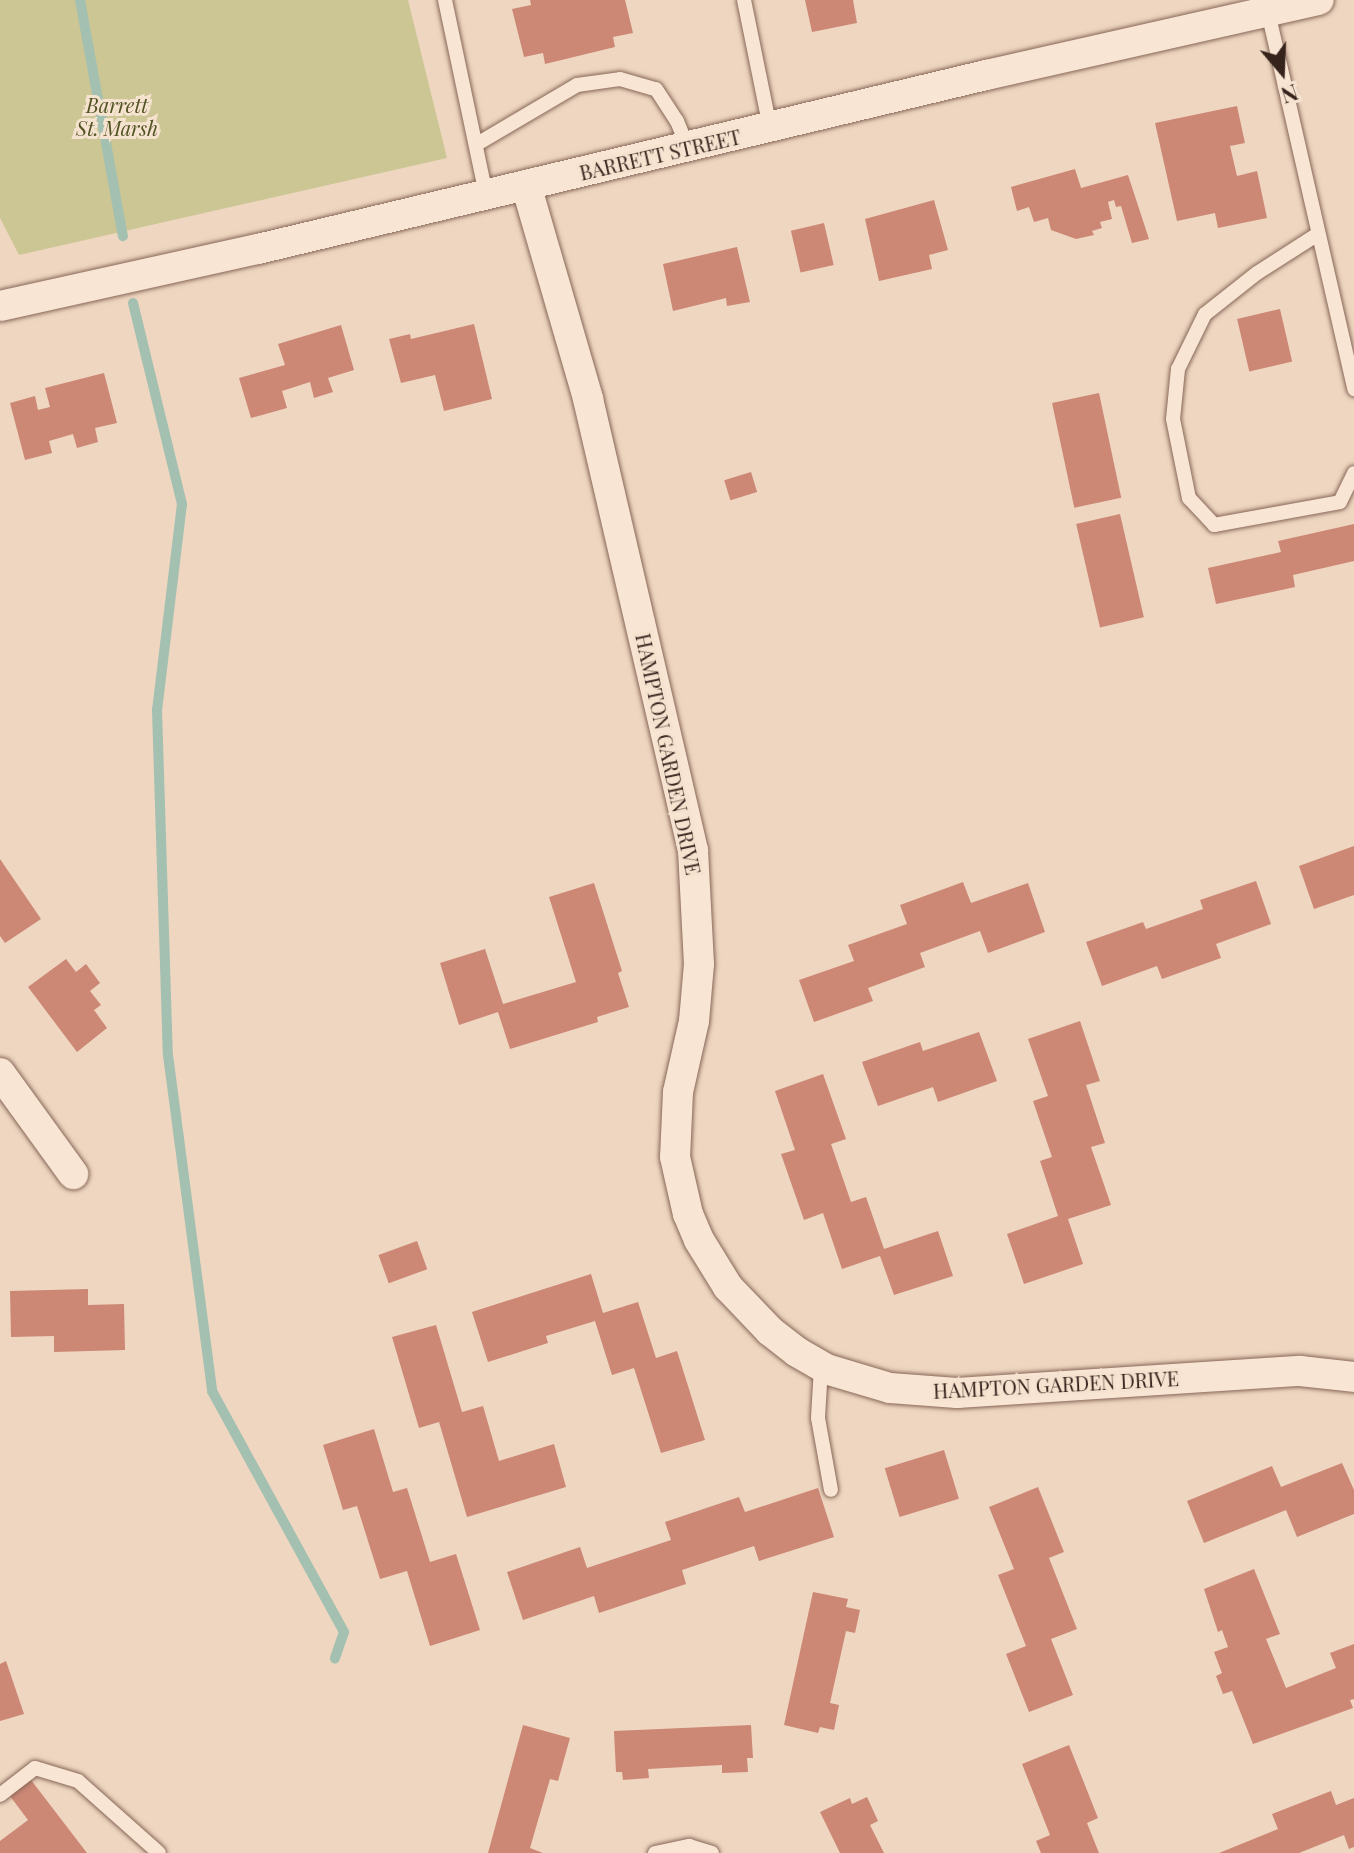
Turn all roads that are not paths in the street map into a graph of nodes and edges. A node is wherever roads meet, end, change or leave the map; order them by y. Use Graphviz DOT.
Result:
graph roads {
  1 [pos="445,0"];
  2 [pos="744,0"];
  3 [pos="1319,0"];
  4 [pos="1268,12"];
  5 [pos="770,128"];
  6 [pos="477,144"];
  7 [pos="687,146"];
  8 [pos="526,185"];
  9 [pos="486,195"];
  10 [pos="1318,234"];
  11 [pos="0,306"];
  12 [pos="1354,389"];
  13 [pos="1354,473"];
  14 [pos="0,1073"];
  15 [pos="73,1174"];
  16 [pos="821,1366"];
  17 [pos="1354,1377"];
  18 [pos="831,1490"];
  19 [pos="0,1795"];
  20 [pos="159,1853"];
  21 [pos="655,1853"];
  22 [pos="712,1853"];
  1 -- 6 [label="lane"];
  2 -- 5 [label="lane"];
  3 -- 4 [label="street, BARRETT STREET"];
  4 -- 5 [label="street, BARRETT STREET"];
  4 -- 10 [label="lane"];
  5 -- 7 [label="street, BARRETT STREET"];
  6 -- 7 [label="lane"];
  6 -- 9 [label="lane"];
  7 -- 8 [label="street, BARRETT STREET"];
  8 -- 9 [label="street, BARRETT STREET"];
  8 -- 16 [label="street, HAMPTON GARDEN DRIVE"];
  9 -- 11 [label="street, BARRETT STREET"];
  10 -- 12 [label="lane"];
  10 -- 13 [label="lane"];
  14 -- 15 [label="street"];
  16 -- 17 [label="street, HAMPTON GARDEN DRIVE"];
  16 -- 18 [label="lane"];
  19 -- 20 [label="lane"];
  21 -- 22 [label="lane"];
}
